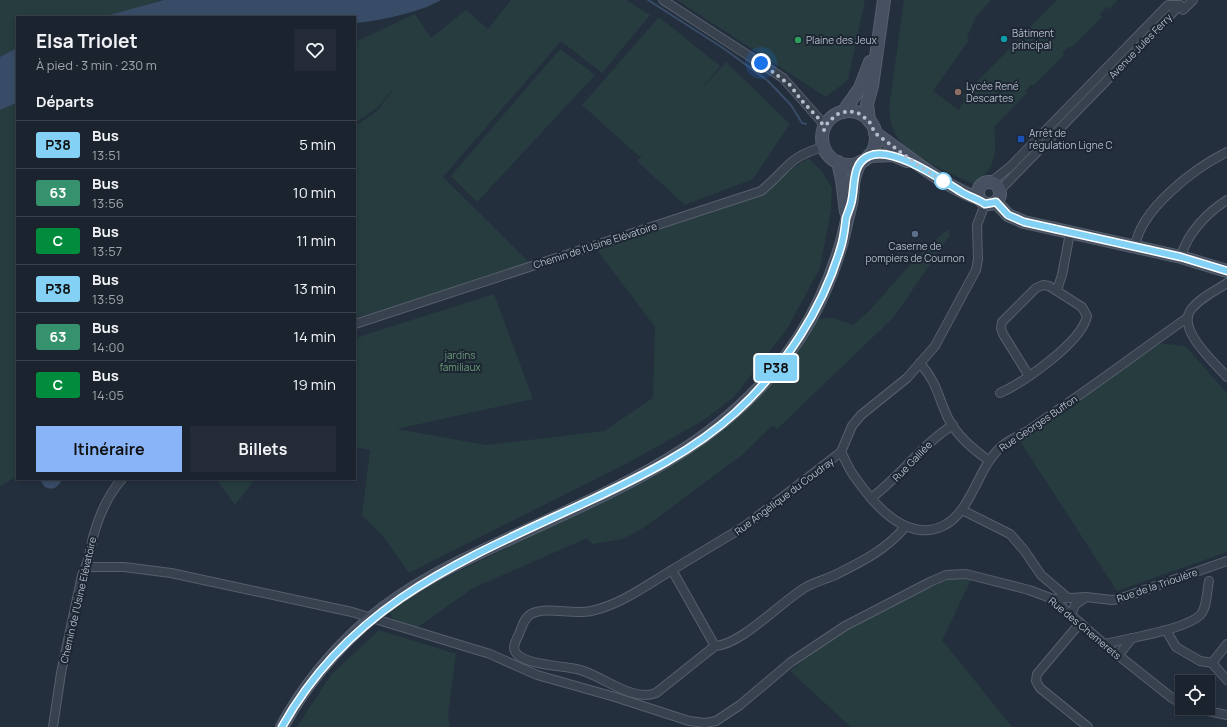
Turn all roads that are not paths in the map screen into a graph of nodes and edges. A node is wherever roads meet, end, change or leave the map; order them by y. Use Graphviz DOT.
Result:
graph roads {
  1 [pos="663,0"];
  2 [pos="884,0"];
  3 [pos="1192,0"];
  4 [pos="1183,10"];
  5 [pos="877,42"];
  6 [pos="843,112"];
  7 [pos="869,121"];
  8 [pos="824,130"];
  9 [pos="875,133"];
  10 [pos="824,147"];
  11 [pos="1227,152"];
  12 [pos="864,159"];
  13 [pos="838,162"];
  14 [pos="919,166"];
  15 [pos="995,186"];
  16 [pos="985,199"];
  17 [pos="1227,200"];
  18 [pos="847,218"];
  19 [pos="1070,232"];
  20 [pos="1135,247"];
  21 [pos="1181,257"];
  22 [pos="1227,271"];
  23 [pos="1227,283"];
  24 [pos="1057,290"];
  25 [pos="1187,318"];
  26 [pos="356,324"];
  27 [pos="920,364"];
  28 [pos="1029,376"];
  29 [pos="1227,377"];
  30 [pos="1000,393"];
  31 [pos="952,425"];
  32 [pos="841,452"];
  33 [pos="988,460"];
  34 [pos="121,480"];
  35 [pos="871,498"];
  36 [pos="962,510"];
  37 [pos="905,527"];
  38 [pos="1227,561"];
  39 [pos="87,567"];
  40 [pos="672,570"];
  41 [pos="1209,581"];
  42 [pos="1086,597"];
  43 [pos="1069,598"];
  44 [pos="1053,599"];
  45 [pos="1062,607"];
  46 [pos="1072,615"];
  47 [pos="372,618"];
  48 [pos="1080,623"];
  49 [pos="1166,630"];
  50 [pos="1132,638"];
  51 [pos="1104,644"];
  52 [pos="1227,644"];
  53 [pos="714,646"];
  54 [pos="1118,656"];
  55 [pos="1212,663"];
  56 [pos="1227,680"];
  57 [pos="1175,700"];
  58 [pos="1215,712"];
  59 [pos="1227,715"];
  60 [pos="53,727"];
  61 [pos="282,727"];
  62 [pos="1088,727"];
  1 -- 8 [label="street"];
  2 -- 5 [label="main road"];
  3 -- 4 [label="street"];
  5 -- 6 [label="main road"];
  5 -- 7 [label="main road"];
  6 -- 7 [label="main road"];
  6 -- 8 [label="main road"];
  7 -- 9 [label="main road"];
  8 -- 10 [label="main road"];
  9 -- 12 [label="main road"];
  9 -- 14 [label="main road"];
  10 -- 13 [label="main road"];
  10 -- 26 [label="street, Chemin de l'Usine Elévatoire"];
  11 -- 20 [label="street"];
  12 -- 13 [label="main road"];
  12 -- 14 [label="main road"];
  12 -- 18 [label="main road"];
  13 -- 18 [label="main road"];
  14 -- 16 [label="main road"];
  15 -- 15 [label="street, Avenue Jules Ferry"];
  15 -- 16 [label="main road"];
  15 -- 16 [label="main road"];
  16 -- 19 [label="main road"];
  16 -- 27 [label="street"];
  17 -- 21 [label="street"];
  18 -- 47 [label="main road"];
  19 -- 20 [label="main road"];
  19 -- 24 [label="street"];
  20 -- 21 [label="main road"];
  21 -- 22 [label="main road"];
  23 -- 25 [label="street, Rue Georges Buffon"];
  24 -- 28 [label="street"];
  24 -- 28 [label="street"];
  25 -- 29 [label="street"];
  25 -- 33 [label="street, Rue Georges Buffon"];
  27 -- 31 [label="street"];
  27 -- 32 [label="street"];
  28 -- 30 [label="street"];
  31 -- 33 [label="street"];
  31 -- 35 [label="street, Rue Galilée"];
  32 -- 35 [label="street, Rue Georges Buffon"];
  32 -- 40 [label="street, Rue Angélique du Coudray"];
  33 -- 36 [label="street, Rue Georges Buffon"];
  34 -- 39 [label="street, Chemin de l'Usine Elévatoire"];
  35 -- 37 [label="street, Rue Georges Buffon"];
  36 -- 37 [label="street, Rue Georges Buffon"];
  36 -- 43 [label="street"];
  37 -- 53 [label="street"];
  38 -- 42 [label="street, Rue de la Trioulère"];
  39 -- 47 [label="street, Rue des Chemerets"];
  39 -- 60 [label="street, Chemin de l'Usine Elévatoire"];
  40 -- 53 [label="street"];
  40 -- 53 [label="street, Rue Angélique du Coudray"];
  41 -- 49 [label="street"];
  42 -- 43 [label="street, Rue de la Trioulère"];
  42 -- 46 [label="street"];
  43 -- 44 [label="street, Rue de la Trioulère"];
  43 -- 45 [label="street"];
  44 -- 45 [label="street, Rue des Chemerets"];
  44 -- 47 [label="street, Rue des Chemerets"];
  45 -- 46 [label="street, Rue des Chemerets"];
  46 -- 48 [label="street, Rue des Chemerets"];
  47 -- 61 [label="main road"];
  48 -- 51 [label="street, Rue des Chemerets"];
  48 -- 62 [label="street"];
  49 -- 50 [label="street"];
  49 -- 55 [label="street"];
  50 -- 51 [label="street"];
  50 -- 54 [label="street"];
  51 -- 54 [label="street, Rue des Chemerets"];
  52 -- 55 [label="street"];
  54 -- 57 [label="street, Rue des Chemerets"];
  55 -- 56 [label="street"];
  58 -- 59 [label="street"];
}
